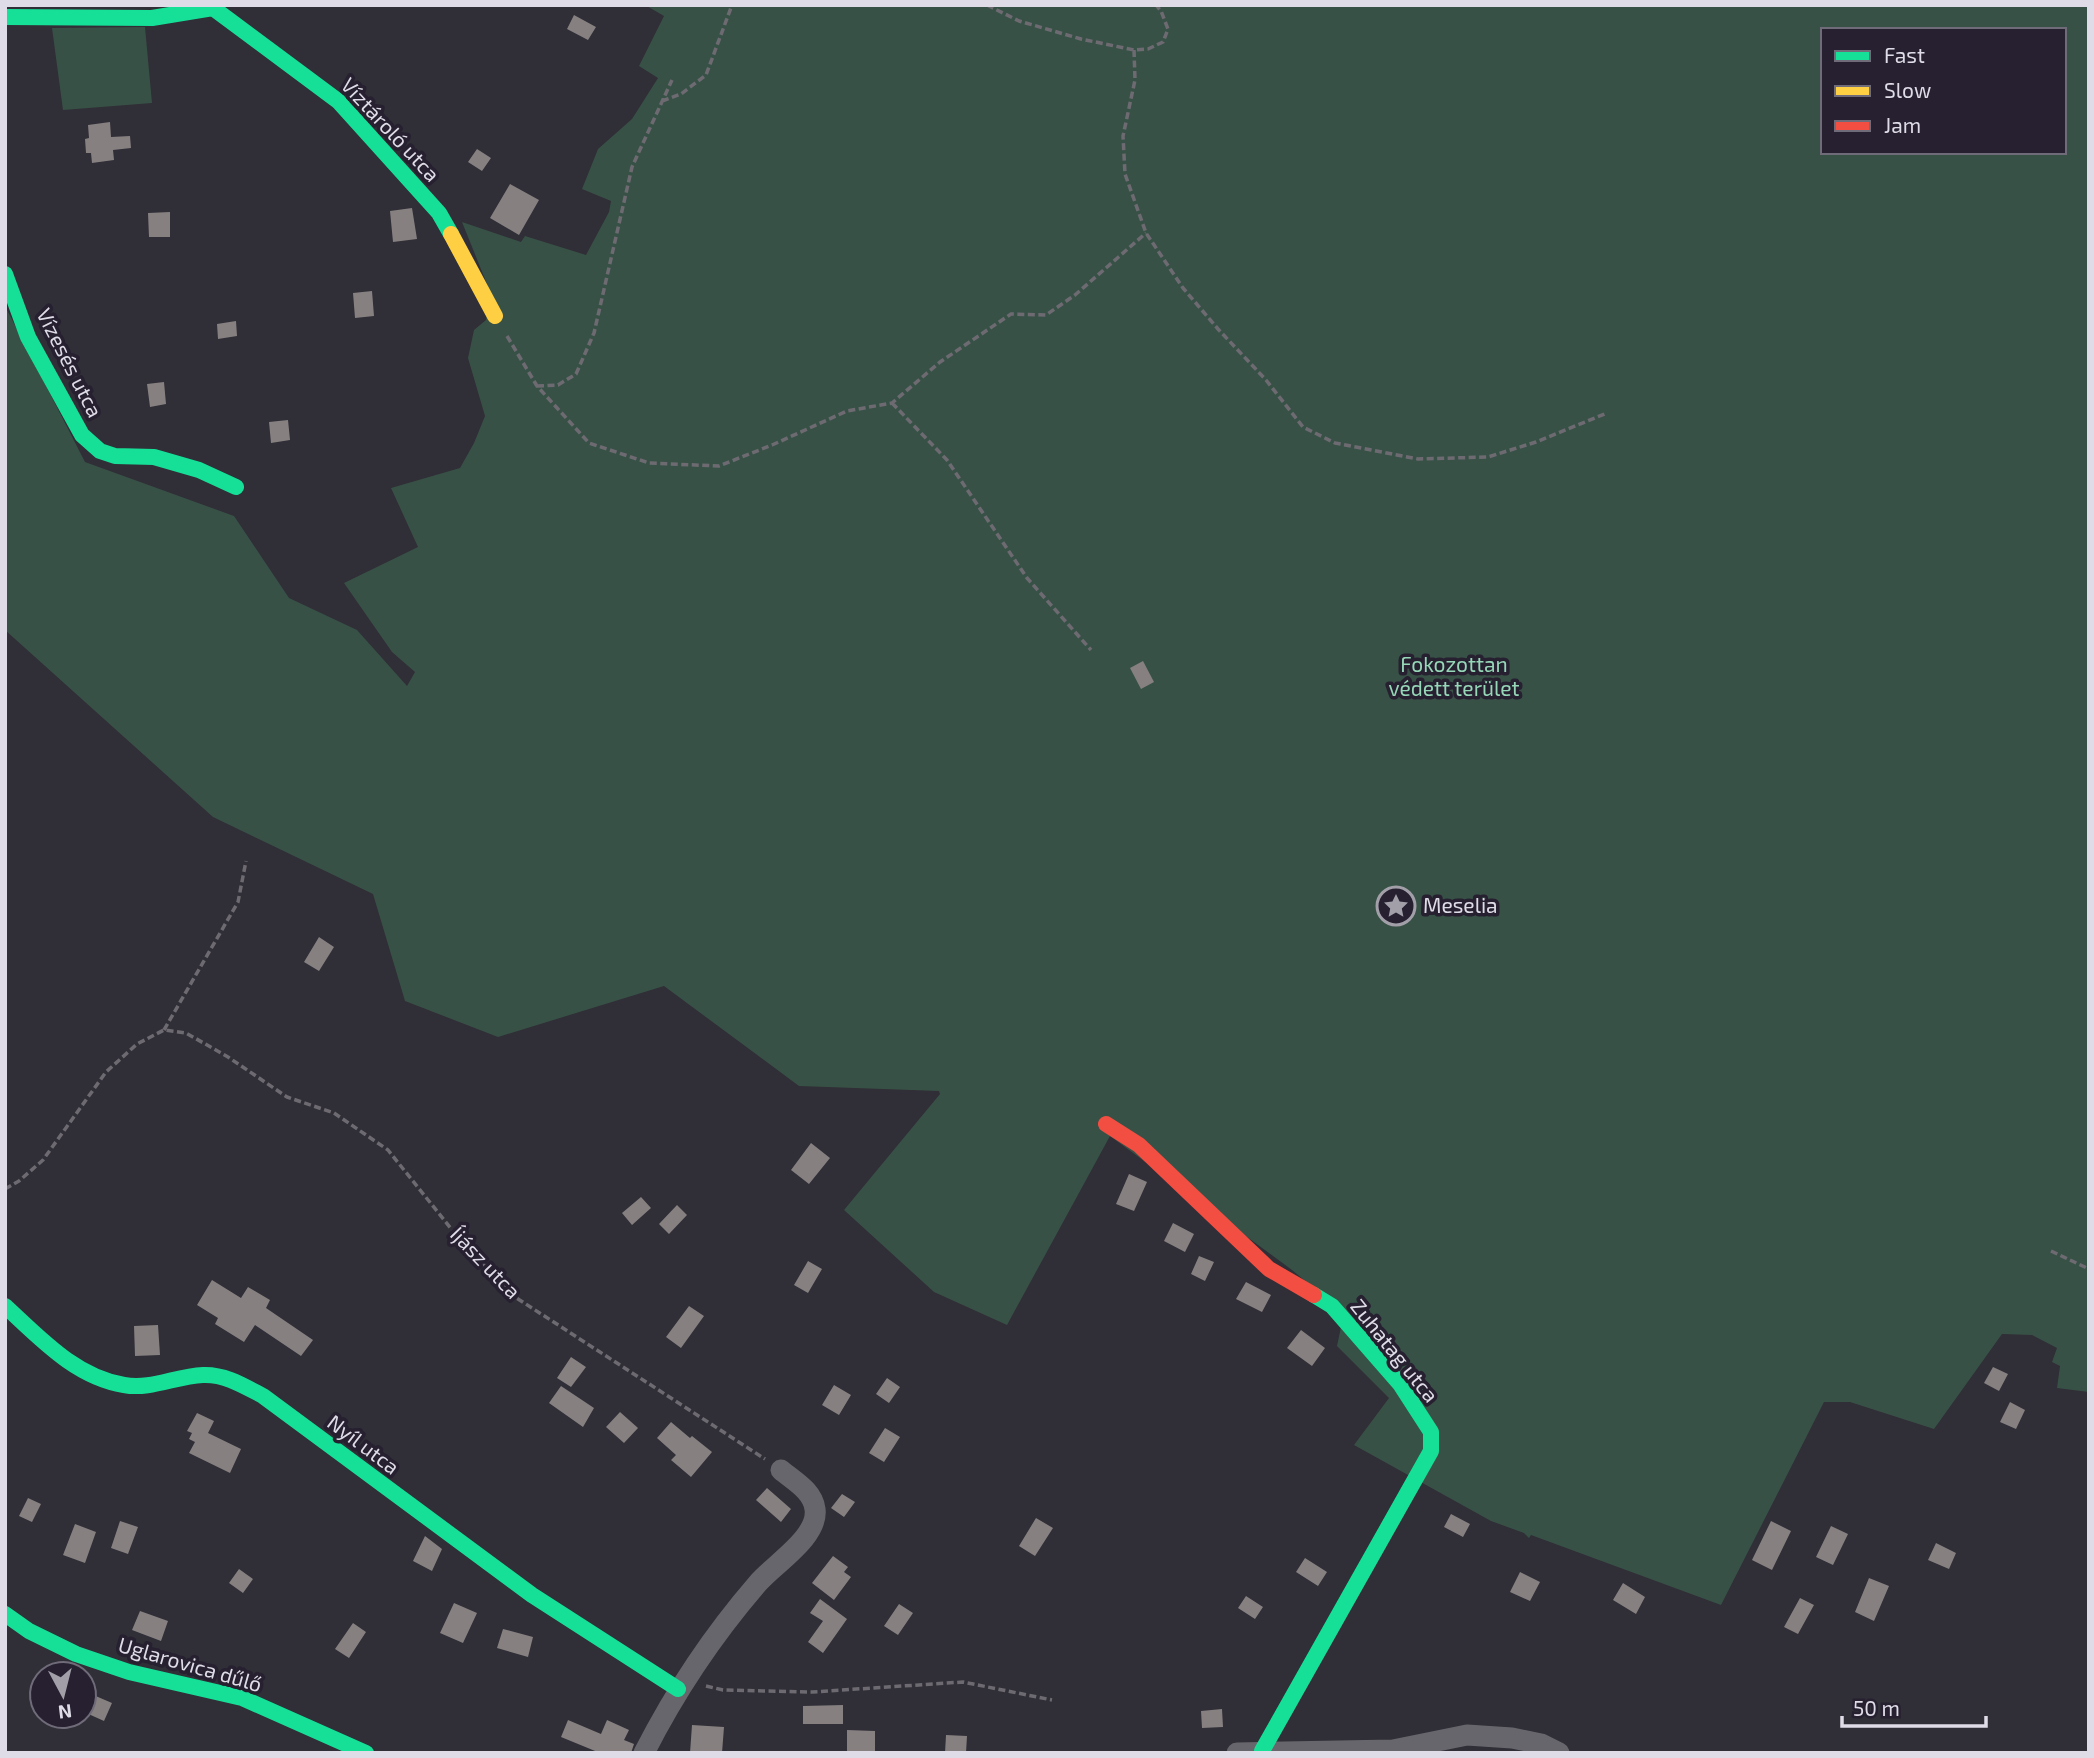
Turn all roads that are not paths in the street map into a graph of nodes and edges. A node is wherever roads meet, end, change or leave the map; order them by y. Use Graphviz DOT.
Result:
graph roads {
  1 [pos="214,7"];
  2 [pos="5,17"];
  3 [pos="5,274"];
  4 [pos="495,316"];
  5 [pos="236,487"];
  6 [pos="1106,1124"];
  7 [pos="5,1306"];
  8 [pos="781,1470"];
  9 [pos="5,1614"];
  10 [pos="681,1685"];
  11 [pos="1262,1752"];
  12 [pos="366,1753"];
  13 [pos="644,1753"];
  14 [pos="1237,1753"];
  15 [pos="1559,1753"];
  1 -- 2 [label="street, Víztároló utca"];
  1 -- 4 [label="street, Víztároló utca"];
  3 -- 5 [label="street, Vízesés utca"];
  6 -- 11 [label="street, Zuhatag utca"];
  7 -- 10 [label="street, Nyíl utca"];
  8 -- 10 [label="street"];
  9 -- 12 [label="street, Uglarovica dűlő"];
  10 -- 13 [label="street"];
  11 -- 14 [label="street"];
  11 -- 15 [label="street"];
}
